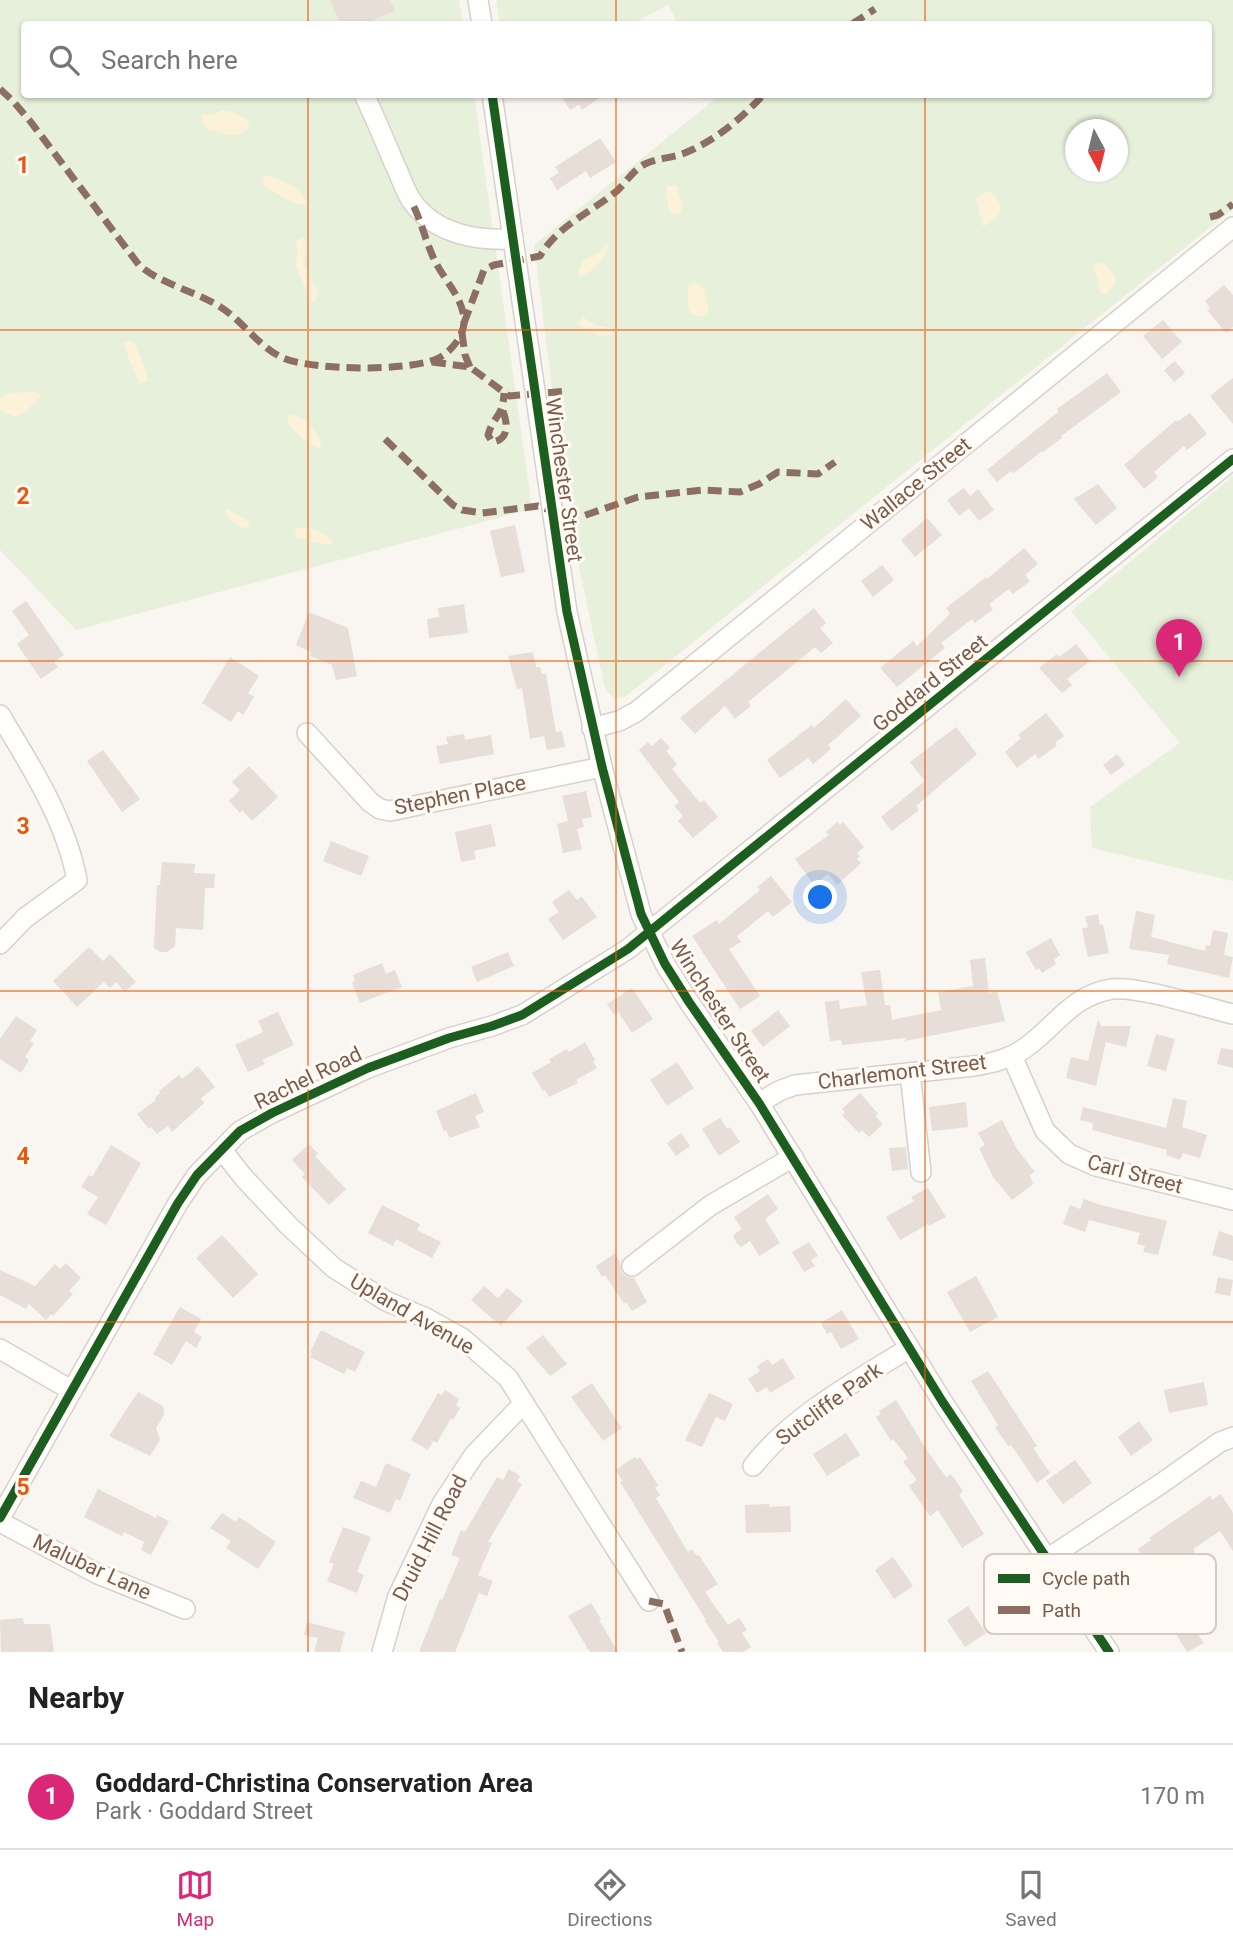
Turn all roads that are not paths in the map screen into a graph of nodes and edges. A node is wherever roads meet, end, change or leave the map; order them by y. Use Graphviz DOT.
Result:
graph roads {
  1 [pos="478,0"];
  2 [pos="482,21"];
  3 [pos="366,98"];
  4 [pos="493,98"];
  5 [pos="1231,233"];
  6 [pos="513,239"];
  7 [pos="1233,459"];
  8 [pos="0,715"];
  9 [pos="592,727"];
  10 [pos="307,733"];
  11 [pos="601,767"];
  12 [pos="649,933"];
  13 [pos="0,944"];
  14 [pos="1233,1014"];
  15 [pos="1012,1056"];
  16 [pos="910,1073"];
  17 [pos="759,1103"];
  18 [pos="222,1150"];
  19 [pos="793,1157"];
  20 [pos="921,1172"];
  21 [pos="1233,1200"];
  22 [pos="632,1266"];
  23 [pos="909,1348"];
  24 [pos="0,1349"];
  25 [pos="71,1391"];
  26 [pos="524,1403"];
  27 [pos="1233,1437"];
  28 [pos="753,1466"];
  29 [pos="0,1520"];
  30 [pos="1044,1554"];
  31 [pos="1055,1554"];
  32 [pos="649,1601"];
  33 [pos="185,1609"];
  34 [pos="1097,1634"];
  35 [pos="382,1652"];
  36 [pos="1109,1652"];
  1 -- 2 [label="street"];
  3 -- 6 [label="street"];
  4 -- 6 [label="street, Winchester Street"];
  5 -- 9 [label="street, Wallace Street"];
  6 -- 9 [label="street, Winchester Street"];
  7 -- 12 [label="street, Goddard Street"];
  8 -- 13 [label="street"];
  9 -- 11 [label="street, Winchester Street"];
  10 -- 11 [label="street, Stephen Place"];
  11 -- 12 [label="street, Winchester Street"];
  12 -- 17 [label="street, Winchester Street"];
  12 -- 18 [label="street, Rachel Road"];
  14 -- 15 [label="street, Charlemont Street"];
  15 -- 16 [label="street, Charlemont Street"];
  15 -- 21 [label="street, Carl Street"];
  16 -- 17 [label="street, Charlemont Street"];
  16 -- 20 [label="street"];
  17 -- 19 [label="street, Winchester Street"];
  18 -- 25 [label="street, Rachel Road"];
  18 -- 26 [label="street, Upland Avenue"];
  19 -- 22 [label="street"];
  19 -- 23 [label="street, Winchester Street"];
  23 -- 28 [label="street, Sutcliffe Park"];
  23 -- 30 [label="street, Winchester Street"];
  24 -- 25 [label="street"];
  25 -- 29 [label="street, Rachel Road"];
  26 -- 32 [label="street, Upland Avenue"];
  26 -- 35 [label="street, Druid Hill Road"];
  27 -- 31 [label="street"];
  29 -- 33 [label="street, Malubar Lane"];
  34 -- 36 [label="street, Winchester Street"];
}
